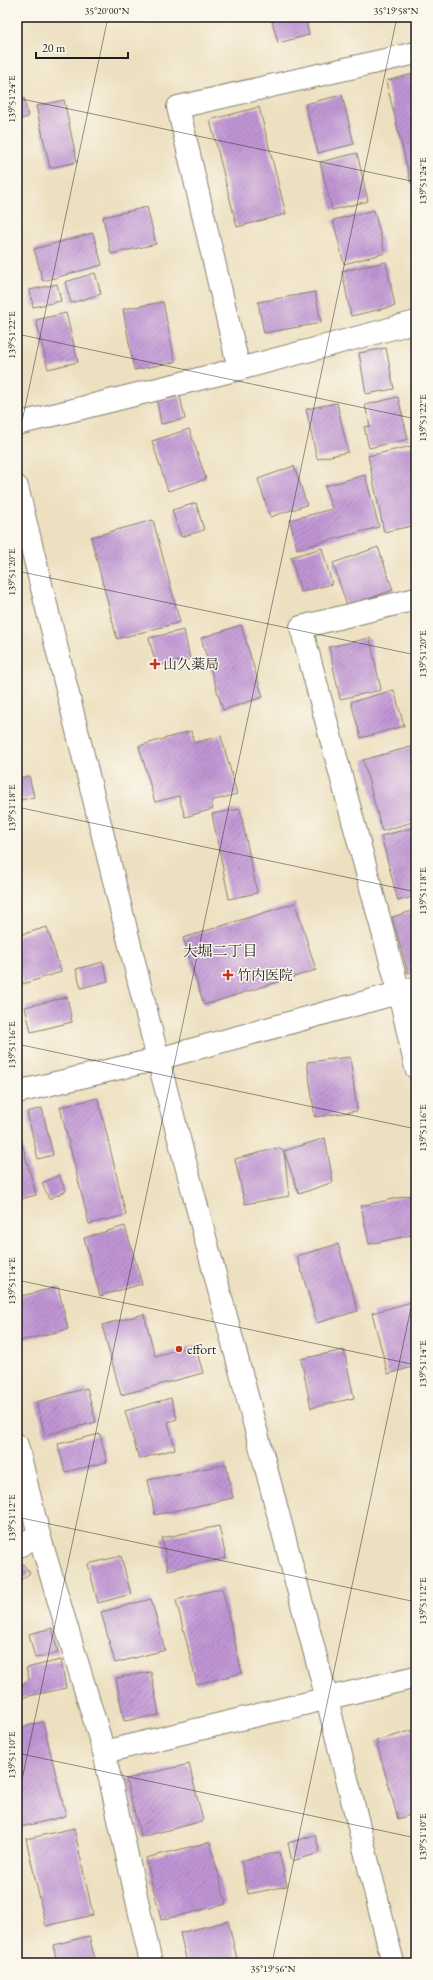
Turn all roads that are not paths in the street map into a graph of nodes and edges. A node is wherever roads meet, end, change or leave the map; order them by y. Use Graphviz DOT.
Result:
graph roads {
  1 [pos="416,53"];
  2 [pos="416,322"];
  3 [pos="239,369"];
  4 [pos="17,424"];
  5 [pos="17,487"];
  6 [pos="416,599"];
  7 [pos="407,990"];
  8 [pos="158,1059"];
  9 [pos="416,1068"];
  10 [pos="17,1092"];
  11 [pos="17,1445"];
  12 [pos="38,1535"];
  13 [pos="17,1546"];
  14 [pos="416,1676"];
  15 [pos="327,1699"];
  16 [pos="104,1752"];
  17 [pos="152,1963"];
  18 [pos="394,1963"];
  1 -- 3 [label="street"];
  2 -- 3 [label="street"];
  3 -- 4 [label="street"];
  5 -- 8 [label="street"];
  6 -- 7 [label="street"];
  7 -- 8 [label="street"];
  7 -- 9 [label="street"];
  8 -- 10 [label="street"];
  8 -- 15 [label="street"];
  11 -- 12 [label="street"];
  12 -- 13 [label="street"];
  12 -- 16 [label="street"];
  14 -- 15 [label="street"];
  15 -- 16 [label="street"];
  15 -- 18 [label="street"];
  16 -- 17 [label="street"];
}
